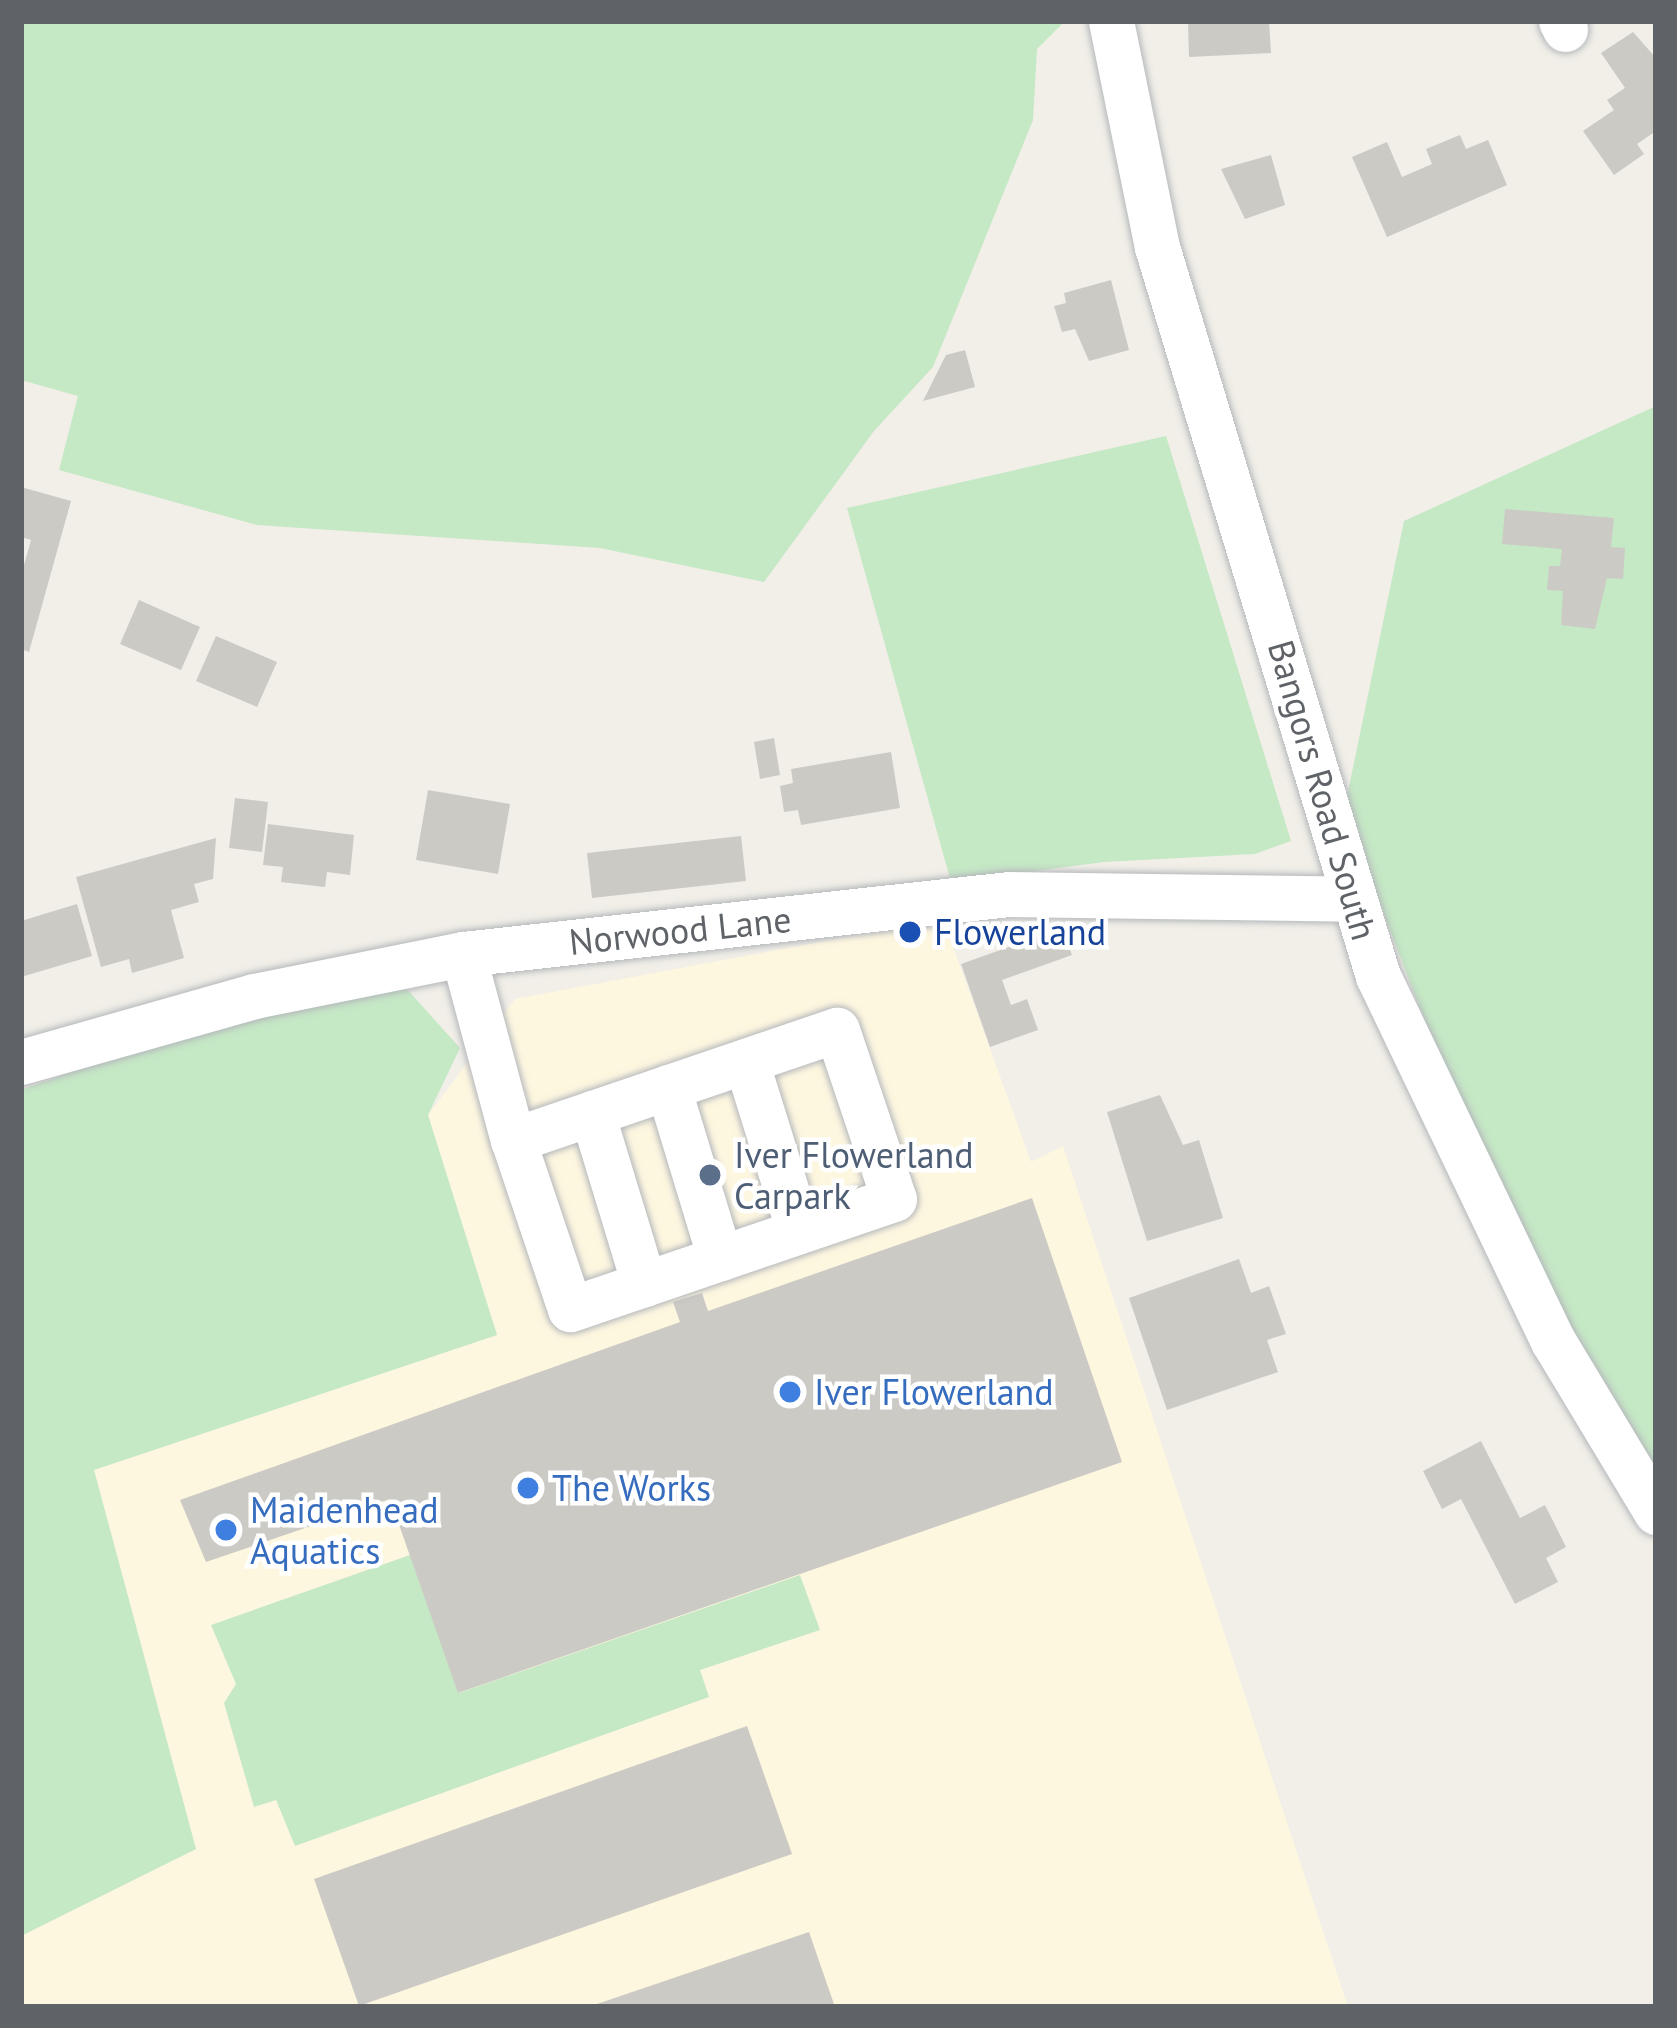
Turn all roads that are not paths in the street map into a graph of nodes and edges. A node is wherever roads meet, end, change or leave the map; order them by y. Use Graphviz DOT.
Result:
graph roads {
  1 [pos="1111,21"];
  2 [pos="1352,898"];
  3 [pos="463,954"];
  4 [pos="746,1061"];
  5 [pos="21,1062"];
  6 [pos="668,1088"];
  7 [pos="592,1113"];
  8 [pos="513,1140"];
  9 [pos="799,1231"];
  10 [pos="720,1258"];
  11 [pos="644,1284"];
  12 [pos="1656,1513"];
  1 -- 2 [label="street, Bangors Road South"];
  2 -- 3 [label="street, Norwood Lane"];
  2 -- 12 [label="street, Bangors Road South"];
  3 -- 5 [label="street, Norwood Lane"];
  3 -- 8 [label="street"];
  4 -- 6 [label="street"];
  4 -- 9 [label="street"];
  4 -- 9 [label="street"];
  6 -- 7 [label="street"];
  6 -- 10 [label="street"];
  7 -- 8 [label="street"];
  7 -- 11 [label="street"];
  8 -- 11 [label="street"];
  9 -- 10 [label="street"];
  10 -- 11 [label="street"];
}
